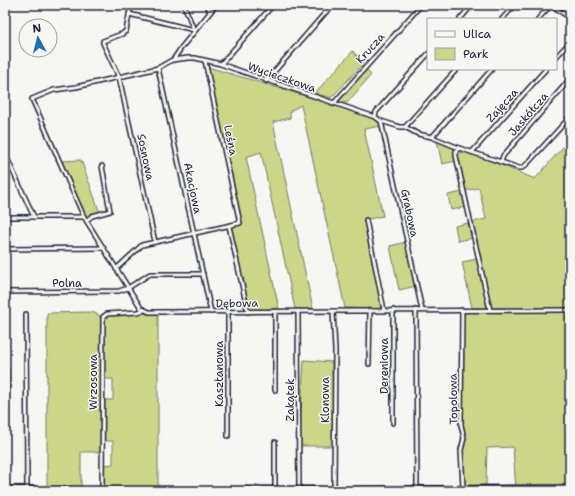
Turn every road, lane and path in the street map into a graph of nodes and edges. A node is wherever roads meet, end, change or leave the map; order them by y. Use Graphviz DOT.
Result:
graph roads {
  1 [pos="130,5"];
  2 [pos="184,5"];
  3 [pos="207,5"];
  4 [pos="216,5"];
  5 [pos="273,5"];
  6 [pos="332,5"];
  7 [pos="421,5"];
  8 [pos="472,5"];
  9 [pos="515,5"];
  10 [pos="551,5"];
  11 [pos="210,12"];
  12 [pos="129,14"];
  13 [pos="461,18"];
  14 [pos="503,18"];
  15 [pos="539,18"];
  16 [pos="570,18"];
  17 [pos="194,30"];
  18 [pos="570,42"];
  19 [pos="427,55"];
  20 [pos="557,56"];
  21 [pos="172,60"];
  22 [pos="205,61"];
  23 [pos="221,64"];
  24 [pos="158,68"];
  25 [pos="456,70"];
  26 [pos="491,70"];
  27 [pos="545,70"];
  28 [pos="119,77"];
  29 [pos="570,79"];
  30 [pos="266,81"];
  31 [pos="333,104"];
  32 [pos="375,117"];
  33 [pos="570,117"];
  34 [pos="381,121"];
  35 [pos="405,127"];
  36 [pos="432,137"];
  37 [pos="459,148"];
  38 [pos="472,152"];
  39 [pos="5,154"];
  40 [pos="501,162"];
  41 [pos="102,166"];
  42 [pos="34,216"];
  43 [pos="5,217"];
  44 [pos="84,217"];
  45 [pos="87,220"];
  46 [pos="366,220"];
  47 [pos="229,226"];
  48 [pos="194,233"];
  49 [pos="155,242"];
  50 [pos="103,248"];
  51 [pos="5,249"];
  52 [pos="116,269"];
  53 [pos="203,274"];
  54 [pos="128,288"];
  55 [pos="5,292"];
  56 [pos="144,310"];
  57 [pos="334,310"];
  58 [pos="370,310"];
  59 [pos="384,310"];
  60 [pos="393,310"];
  61 [pos="416,310"];
  62 [pos="422,310"];
  63 [pos="462,310"];
  64 [pos="490,310"];
  65 [pos="570,310"];
  66 [pos="275,311"];
  67 [pos="298,311"];
  68 [pos="212,312"];
  69 [pos="228,312"];
  70 [pos="248,312"];
  71 [pos="26,314"];
  72 [pos="369,364"];
  73 [pos="275,390"];
  74 [pos="393,423"];
  75 [pos="228,436"];
  76 [pos="275,442"];
  77 [pos="417,487"];
  78 [pos="463,487"];
  79 [pos="570,487"];
  80 [pos="5,488"];
  81 [pos="27,489"];
  82 [pos="275,489"];
  83 [pos="299,489"];
  84 [pos="334,489"];
  85 [pos="102,490"];
  1 -- 12 [label="street"];
  2 -- 17 [label="street"];
  3 -- 11 [label="street"];
  4 -- 11 [label="street"];
  5 -- 23 [label="street"];
  6 -- 30 [label="street"];
  7 -- 31 [label="street, Krucza"];
  8 -- 13 [label="street"];
  9 -- 14 [label="street"];
  10 -- 15 [label="street"];
  10 -- 16 [label="street"];
  11 -- 17 [label="street"];
  12 -- 17 [label="street"];
  12 -- 28 [label="street, Sosnowa"];
  17 -- 21 [label="street"];
  18 -- 20 [label="street"];
  19 -- 32 [label="street"];
  21 -- 22 [label="street, Wycieczkowa"];
  21 -- 24 [label="street, Wycieczkowa"];
  22 -- 23 [label="street, Wycieczkowa"];
  22 -- 47 [label="street, Leśna"];
  23 -- 30 [label="street, Wycieczkowa"];
  24 -- 28 [label="street, Wycieczkowa"];
  24 -- 48 [label="street, Akacjowa"];
  25 -- 35 [label="street"];
  26 -- 36 [label="street"];
  27 -- 38 [label="street, Zajęcza"];
  28 -- 44 [label="street, Wycieczkowa"];
  28 -- 49 [label="street, Sosnowa"];
  29 -- 40 [label="street, Jaskółcza"];
  30 -- 31 [label="street, Wycieczkowa"];
  31 -- 32 [label="street, Wycieczkowa"];
  32 -- 34 [label="street, Wycieczkowa"];
  33 -- 40 [label="street, Wycieczkowa"];
  34 -- 35 [label="street, Wycieczkowa"];
  34 -- 62 [label="street, Grabowa"];
  35 -- 36 [label="street, Wycieczkowa"];
  36 -- 37 [label="street, Wycieczkowa"];
  37 -- 38 [label="street, Wycieczkowa"];
  37 -- 64 [label="street"];
  38 -- 40 [label="street, Wycieczkowa"];
  39 -- 42 [label="street"];
  41 -- 45 [label="street"];
  42 -- 43 [label="street"];
  42 -- 44 [label="street"];
  44 -- 45 [label="street"];
  45 -- 50 [label="street"];
  46 -- 59 [label="street"];
  47 -- 48 [label="street"];
  47 -- 70 [label="street"];
  48 -- 49 [label="street"];
  48 -- 53 [label="street, Akacjowa"];
  49 -- 52 [label="street"];
  50 -- 51 [label="street"];
  50 -- 52 [label="street"];
  52 -- 54 [label="street"];
  53 -- 54 [label="street"];
  53 -- 68 [label="street, Akacjowa"];
  54 -- 55 [label="street, Polna"];
  54 -- 56 [label="street"];
  56 -- 68 [label="street, Dębowa"];
  56 -- 85 [label="street, Wrzosowa"];
  57 -- 58 [label="street, Dębowa"];
  57 -- 67 [label="street, Dębowa"];
  57 -- 84 [label="street, Klonowa"];
  58 -- 59 [label="street, Dębowa"];
  58 -- 72 [label="street"];
  59 -- 60 [label="street, Dębowa"];
  60 -- 61 [label="street, Dębowa"];
  60 -- 74 [label="street, Dereniowa"];
  61 -- 62 [label="street, Dębowa"];
  61 -- 77 [label="street"];
  62 -- 63 [label="street, Dębowa"];
  63 -- 64 [label="street, Dębowa"];
  63 -- 78 [label="street, Topolowa"];
  64 -- 65 [label="street, Dębowa"];
  66 -- 67 [label="street, Dębowa"];
  66 -- 70 [label="street, Dębowa"];
  66 -- 73 [label="street"];
  67 -- 83 [label="street, Zakątek"];
  68 -- 69 [label="street, Dębowa"];
  69 -- 70 [label="street, Dębowa"];
  69 -- 75 [label="street, Kasztanowa"];
  71 -- 81 [label="street"];
  76 -- 82 [label="street"];
  77 -- 78 [label="street"];
  77 -- 84 [label="street"];
  78 -- 79 [label="street"];
  80 -- 81 [label="street"];
  81 -- 85 [label="street"];
  82 -- 83 [label="street"];
  82 -- 85 [label="street"];
  83 -- 84 [label="street"];
}
